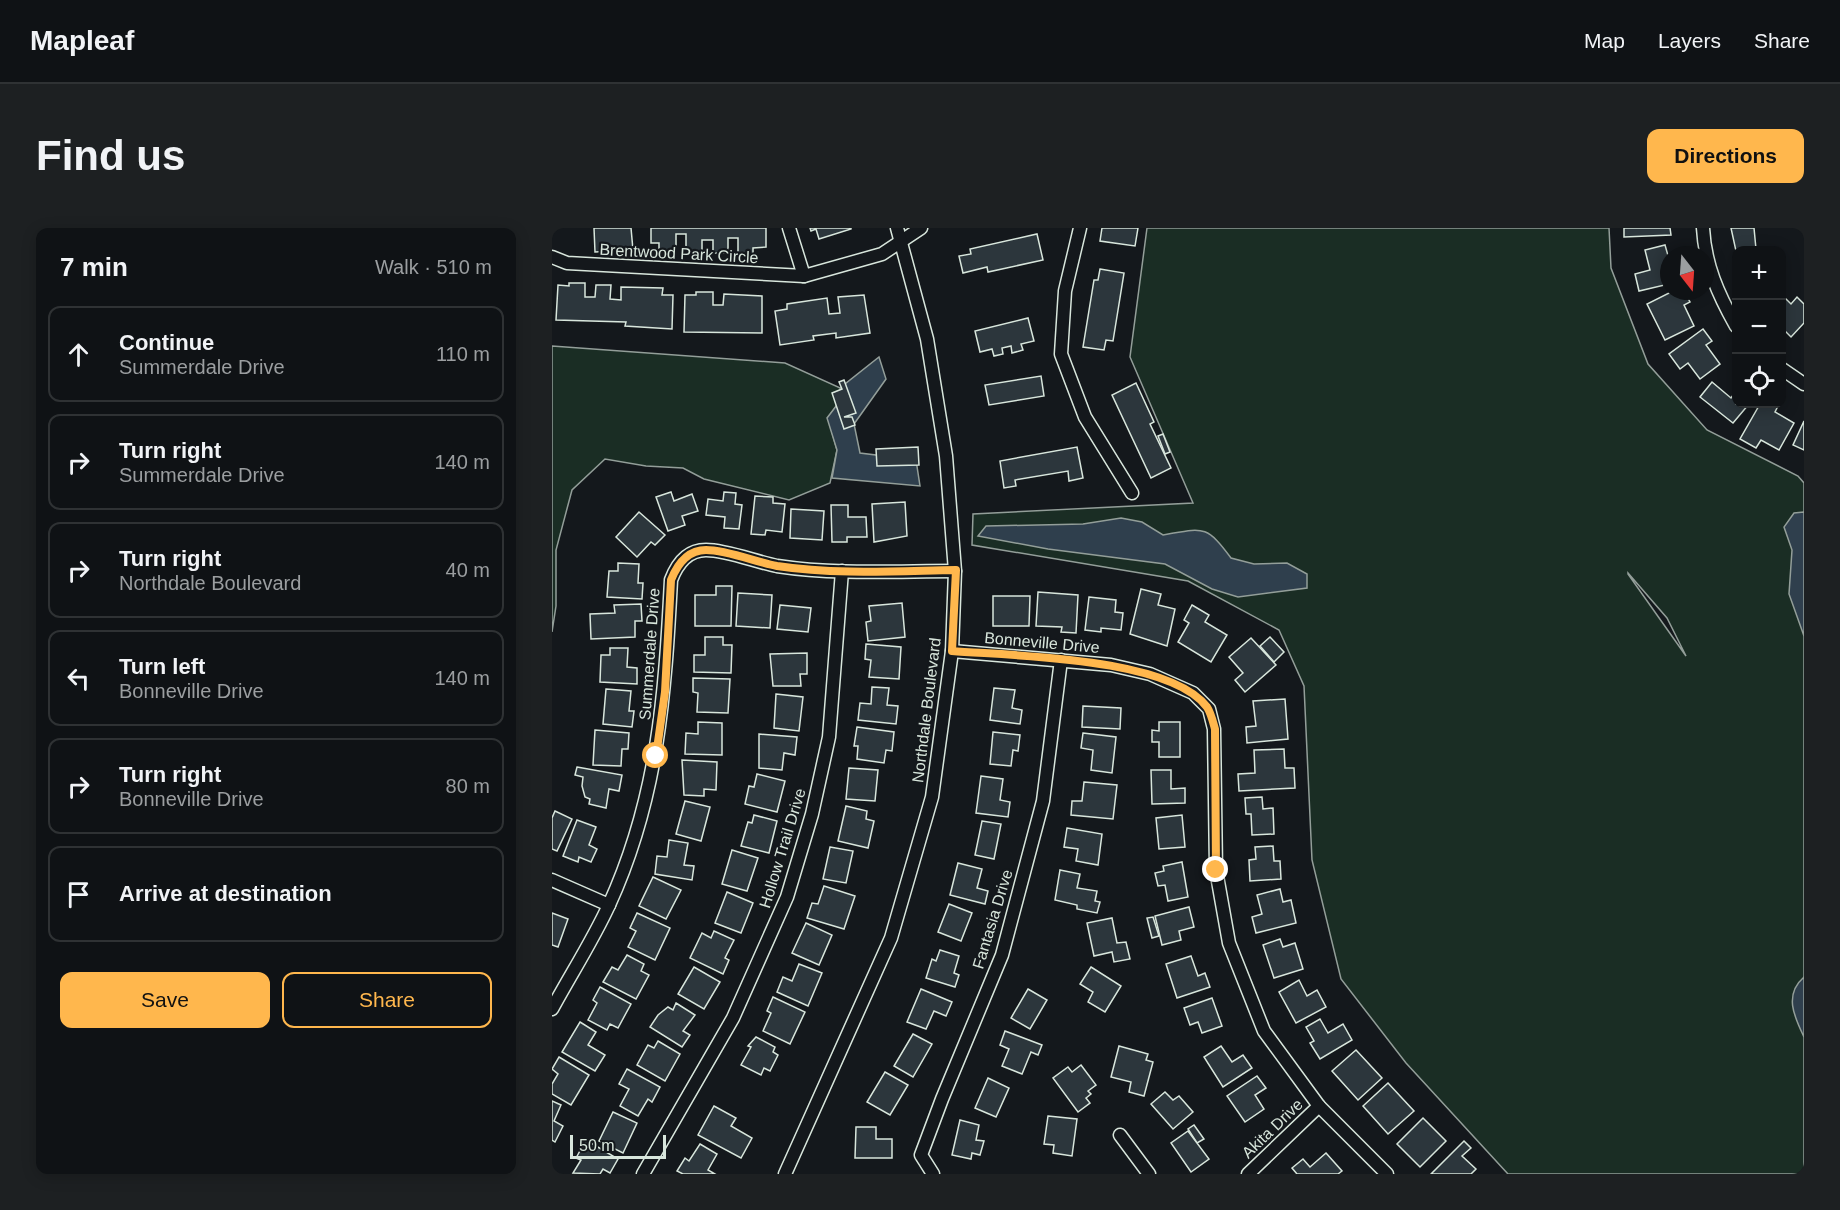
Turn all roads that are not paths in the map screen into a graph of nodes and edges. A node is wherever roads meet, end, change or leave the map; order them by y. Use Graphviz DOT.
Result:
graph roads {
  1 [pos="789,228"];
  2 [pos="897,228"];
  3 [pos="921,228"];
  4 [pos="1080,228"];
  5 [pos="1703,228"];
  6 [pos="902,242"];
  7 [pos="552,257"];
  8 [pos="804,276"];
  9 [pos="1732,318"];
  10 [pos="1786,372"];
  11 [pos="1804,384"];
  12 [pos="1132,493"];
  13 [pos="956,570"];
  14 [pos="843,572"];
  15 [pos="952,651"];
  16 [pos="1061,660"];
  17 [pos="552,880"];
  18 [pos="609,905"];
  19 [pos="552,1009"];
  20 [pos="1319,1106"];
  21 [pos="1120,1135"];
  22 [pos="643,1174"];
  23 [pos="784,1174"];
  24 [pos="933,1174"];
  25 [pos="1149,1174"];
  26 [pos="1248,1174"];
  27 [pos="1387,1174"];
  1 -- 8 [label="street"];
  2 -- 6 [label="street, Northdale Boulevard"];
  3 -- 6 [label="street, Brentwood Park Circle"];
  4 -- 12 [label="street"];
  5 -- 9 [label="street"];
  6 -- 8 [label="street, Brentwood Park Circle"];
  6 -- 13 [label="street, Northdale Boulevard"];
  7 -- 8 [label="street, Brentwood Park Circle"];
  10 -- 11 [label="street"];
  13 -- 14 [label="street, Summerdale Drive"];
  13 -- 15 [label="street, Northdale Boulevard"];
  14 -- 18 [label="street, Summerdale Drive"];
  14 -- 22 [label="street, Hollow Trail Drive"];
  15 -- 16 [label="street, Bonneville Drive"];
  15 -- 23 [label="street, Northdale Boulevard"];
  16 -- 20 [label="street, Bonneville Drive"];
  16 -- 24 [label="street, Fantasia Drive"];
  17 -- 18 [label="street"];
  18 -- 19 [label="street, Summerdale Drive"];
  20 -- 26 [label="street, Akita Drive"];
  20 -- 27 [label="street, Bonneville Drive"];
  21 -- 25 [label="street"];
}
